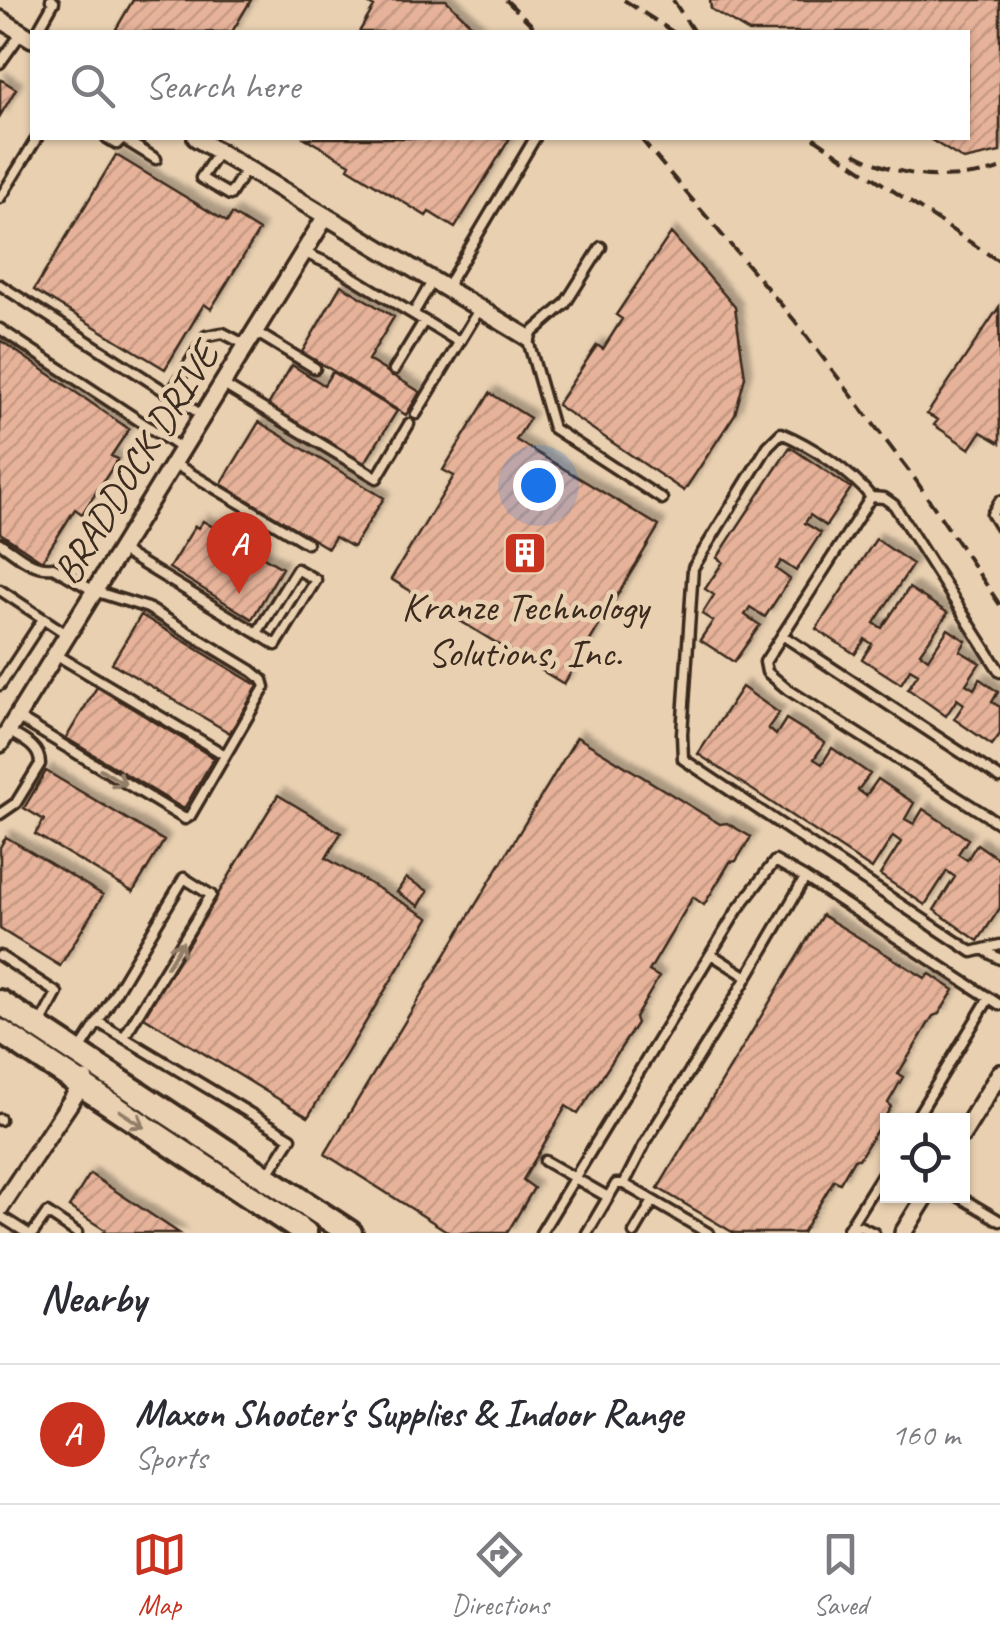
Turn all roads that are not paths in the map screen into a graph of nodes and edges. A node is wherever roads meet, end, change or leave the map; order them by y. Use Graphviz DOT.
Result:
graph roads {
  1 [pos="51,0"];
  2 [pos="0,19"];
  3 [pos="34,30"];
  4 [pos="30,34"];
  5 [pos="30,35"];
  6 [pos="0,62"];
  7 [pos="36,140"];
  8 [pos="125,140"];
  9 [pos="200,140"];
  10 [pos="534,140"];
  11 [pos="219,151"];
  12 [pos="156,159"];
  13 [pos="247,168"];
  14 [pos="0,198"];
  15 [pos="326,216"];
  16 [pos="601,248"];
  17 [pos="303,252"];
  18 [pos="440,284"];
  19 [pos="0,285"];
  20 [pos="480,308"];
  21 [pos="412,314"];
  22 [pos="424,321"];
  23 [pos="0,329"];
  24 [pos="527,336"];
  25 [pos="250,338"];
  26 [pos="459,342"];
  27 [pos="315,368"];
  28 [pos="394,370"];
  29 [pos="222,384"];
  30 [pos="170,395"];
  31 [pos="416,414"];
  32 [pos="202,415"];
  33 [pos="409,424"];
  34 [pos="178,456"];
  35 [pos="872,498"];
  36 [pos="662,499"];
  37 [pos="1000,502"];
  38 [pos="1000,527"];
  39 [pos="307,543"];
  40 [pos="0,544"];
  41 [pos="120,550"];
  42 [pos="0,590"];
  43 [pos="94,591"];
  44 [pos="44,619"];
  45 [pos="257,634"];
  46 [pos="68,635"];
  47 [pos="782,635"];
  48 [pos="56,654"];
  49 [pos="1000,672"];
  50 [pos="0,684"];
  51 [pos="7,727"];
  52 [pos="225,755"];
  53 [pos="1000,778"];
  54 [pos="0,814"];
  55 [pos="1000,824"];
  56 [pos="805,878"];
  57 [pos="1000,946"];
  58 [pos="986,951"];
  59 [pos="711,954"];
  60 [pos="0,956"];
  61 [pos="1000,960"];
  62 [pos="748,977"];
  63 [pos="989,998"];
  64 [pos="0,1002"];
  65 [pos="1000,1005"];
  66 [pos="98,1022"];
  67 [pos="38,1027"];
  68 [pos="0,1031"];
  69 [pos="124,1038"];
  70 [pos="87,1058"];
  71 [pos="1000,1073"];
  72 [pos="73,1079"];
  73 [pos="919,1113"];
  74 [pos="970,1122"];
  75 [pos="545,1161"];
  76 [pos="573,1177"];
  77 [pos="266,1178"];
  78 [pos="880,1178"];
  79 [pos="624,1184"];
  80 [pos="608,1197"];
  81 [pos="252,1198"];
  82 [pos="653,1200"];
  83 [pos="922,1203"];
  84 [pos="970,1203"];
  85 [pos="0,1208"];
  86 [pos="0,1216"];
  87 [pos="1000,1221"];
  88 [pos="690,1222"];
  89 [pos="847,1231"];
  90 [pos="30,1233"];
  91 [pos="77,1233"];
  92 [pos="305,1233"];
  93 [pos="350,1233"];
  94 [pos="541,1233"];
  95 [pos="587,1233"];
  96 [pos="634,1233"];
  97 [pos="684,1233"];
  98 [pos="708,1233"];
  99 [pos="874,1233"];
  100 [pos="903,1233"];
  1 -- 3 [label="lane"];
  2 -- 4 [label="street"];
  5 -- 6 [label="lane"];
  7 -- 14 [label="lane"];
  8 -- 12 [label="lane"];
  9 -- 11 [label="street"];
  10 -- 18 [label="lane"];
  11 -- 13 [label="street"];
  11 -- 13 [label="lane"];
  13 -- 15 [label="street"];
  15 -- 17 [label="street, BRADDOCK DRIVE"];
  15 -- 18 [label="street"];
  16 -- 24 [label="lane"];
  17 -- 21 [label="lane"];
  17 -- 25 [label="street, BRADDOCK DRIVE"];
  18 -- 20 [label="street"];
  18 -- 21 [label="lane"];
  19 -- 30 [label="lane"];
  20 -- 24 [label="street"];
  20 -- 26 [label="lane"];
  21 -- 22 [label="lane"];
  22 -- 26 [label="lane"];
  22 -- 28 [label="lane"];
  23 -- 34 [label="lane"];
  24 -- 36 [label="lane"];
  25 -- 27 [label="lane"];
  25 -- 29 [label="street, BRADDOCK DRIVE"];
  25 -- 30 [label="lane"];
  26 -- 31 [label="lane"];
  29 -- 32 [label="street, BRADDOCK DRIVE"];
  29 -- 33 [label="lane"];
  30 -- 32 [label="lane"];
  32 -- 34 [label="street, BRADDOCK DRIVE"];
  34 -- 39 [label="lane"];
  34 -- 41 [label="street, BRADDOCK DRIVE"];
  35 -- 47 [label="lane"];
  35 -- 49 [label="lane"];
  35 -- 58 [label="lane"];
  37 -- 38 [label="lane"];
  40 -- 43 [label="lane"];
  41 -- 43 [label="street, BRADDOCK DRIVE"];
  41 -- 45 [label="lane"];
  42 -- 44 [label="lane"];
  43 -- 46 [label="street, BRADDOCK DRIVE"];
  43 -- 52 [label="lane"];
  44 -- 46 [label="lane"];
  44 -- 50 [label="lane"];
  45 -- 45 [label="lane"];
  46 -- 48 [label="street, BRADDOCK DRIVE"];
  47 -- 53 [label="lane"];
  47 -- 55 [label="lane"];
  48 -- 51 [label="street, BRADDOCK DRIVE"];
  48 -- 52 [label="lane"];
  51 -- 52 [label="lane, one-way"];
  51 -- 54 [label="lane"];
  56 -- 59 [label="lane"];
  56 -- 62 [label="lane"];
  56 -- 63 [label="lane"];
  57 -- 58 [label="lane"];
  58 -- 61 [label="lane"];
  59 -- 62 [label="lane"];
  59 -- 76 [label="lane"];
  60 -- 67 [label="lane"];
  62 -- 79 [label="lane"];
  63 -- 65 [label="lane"];
  63 -- 73 [label="lane"];
  64 -- 67 [label="main road"];
  66 -- 69 [label="lane"];
  69 -- 66 [label="lane, one-way"];
  66 -- 70 [label="lane"];
  67 -- 70 [label="main road"];
  68 -- 72 [label="main road"];
  69 -- 77 [label="lane"];
  70 -- 72 [label="street"];
  70 -- 77 [label="main road"];
  71 -- 74 [label="street"];
  72 -- 81 [label="main road, one-way"];
  72 -- 85 [label="street"];
  75 -- 76 [label="lane"];
  76 -- 80 [label="lane"];
  76 -- 94 [label="lane"];
  77 -- 81 [label="lane"];
  77 -- 93 [label="main road"];
  78 -- 89 [label="lane"];
  79 -- 80 [label="lane"];
  79 -- 82 [label="lane"];
  80 -- 95 [label="lane"];
  81 -- 92 [label="main road"];
  82 -- 88 [label="lane"];
  82 -- 96 [label="lane"];
  83 -- 100 [label="street"];
  84 -- 87 [label="lane"];
  86 -- 90 [label="lane"];
  88 -- 97 [label="lane"];
  88 -- 98 [label="lane"];
  89 -- 99 [label="lane"];
  90 -- 91 [label="lane"];
}
